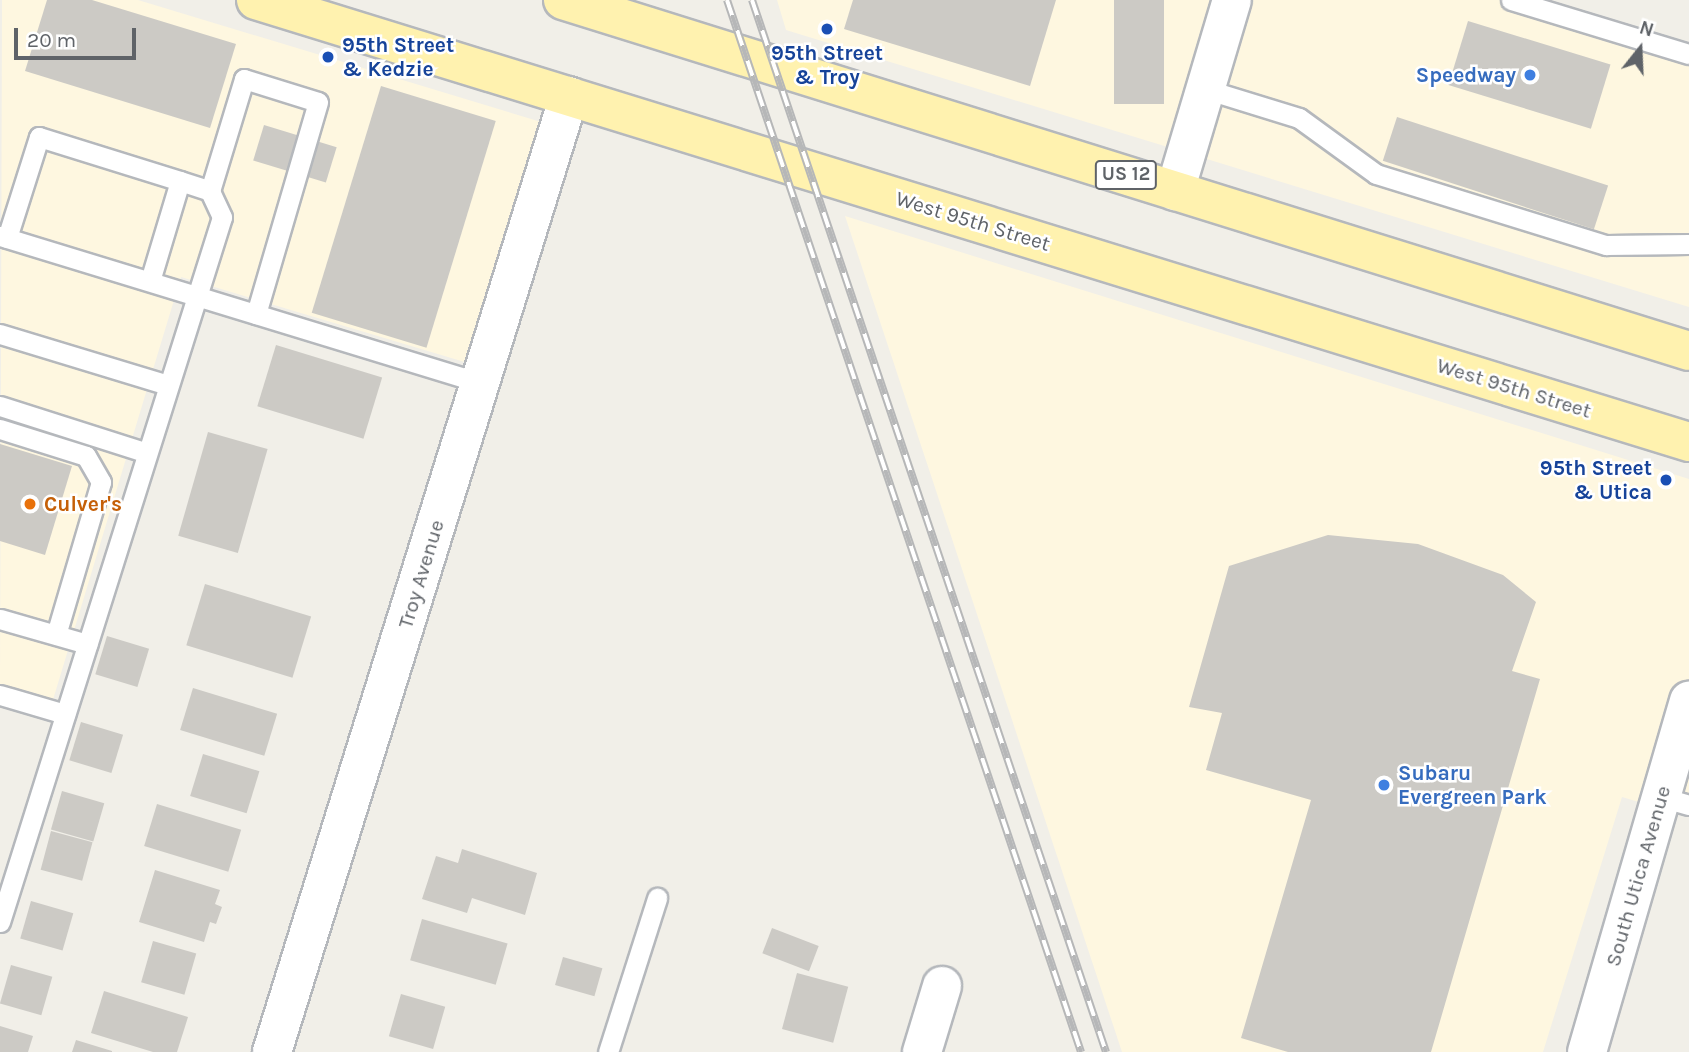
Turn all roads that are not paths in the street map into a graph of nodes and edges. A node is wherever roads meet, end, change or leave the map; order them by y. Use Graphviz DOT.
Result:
graph roads {
  1 [pos="256,0"];
  2 [pos="563,0"];
  3 [pos="1232,0"];
  4 [pos="1511,0"];
  5 [pos="1562,7"];
  6 [pos="1689,54"];
  7 [pos="1205,89"];
  8 [pos="569,96"];
  9 [pos="180,181"];
  10 [pos="209,191"];
  11 [pos="1175,191"];
  12 [pos="4,237"];
  13 [pos="1689,244"];
  14 [pos="150,281"];
  15 [pos="197,295"];
  16 [pos="256,314"];
  17 [pos="0,334"];
  18 [pos="1689,351"];
  19 [pos="481,383"];
  20 [pos="168,385"];
  21 [pos="0,406"];
  22 [pos="0,429"];
  23 [pos="1689,442"];
  24 [pos="147,453"];
  25 [pos="0,619"];
  26 [pos="55,635"];
  27 [pos="87,644"];
  28 [pos="0,695"];
  29 [pos="1689,700"];
  30 [pos="65,715"];
  31 [pos="1675,801"];
  32 [pos="657,898"];
  33 [pos="0,922"];
  34 [pos="942,986"];
  35 [pos="272,1052"];
  36 [pos="608,1052"];
  37 [pos="922,1052"];
  38 [pos="1587,1052"];
  1 -- 8 [label="main road, West 95th Street"];
  2 -- 11 [label="main road, US 12"];
  3 -- 7 [label="street"];
  4 -- 5 [label="lane"];
  5 -- 6 [label="lane"];
  7 -- 11 [label="street"];
  7 -- 13 [label="lane"];
  8 -- 19 [label="street, Troy Avenue"];
  8 -- 23 [label="main road, West 95th Street"];
  9 -- 10 [label="lane"];
  9 -- 12 [label="lane"];
  9 -- 14 [label="lane"];
  10 -- 15 [label="lane"];
  10 -- 16 [label="lane"];
  11 -- 18 [label="main road, US 12"];
  12 -- 14 [label="lane"];
  14 -- 15 [label="lane"];
  15 -- 16 [label="lane"];
  15 -- 20 [label="lane"];
  16 -- 19 [label="lane"];
  17 -- 20 [label="lane"];
  19 -- 35 [label="street, Troy Avenue"];
  20 -- 24 [label="lane"];
  21 -- 24 [label="lane"];
  22 -- 26 [label="lane"];
  24 -- 27 [label="lane"];
  25 -- 26 [label="lane"];
  26 -- 27 [label="lane"];
  27 -- 30 [label="lane"];
  28 -- 30 [label="lane"];
  29 -- 31 [label="street, South Utica Avenue"];
  30 -- 33 [label="lane"];
  31 -- 38 [label="street, South Utica Avenue"];
  32 -- 36 [label="lane"];
  34 -- 37 [label="street"];
}
